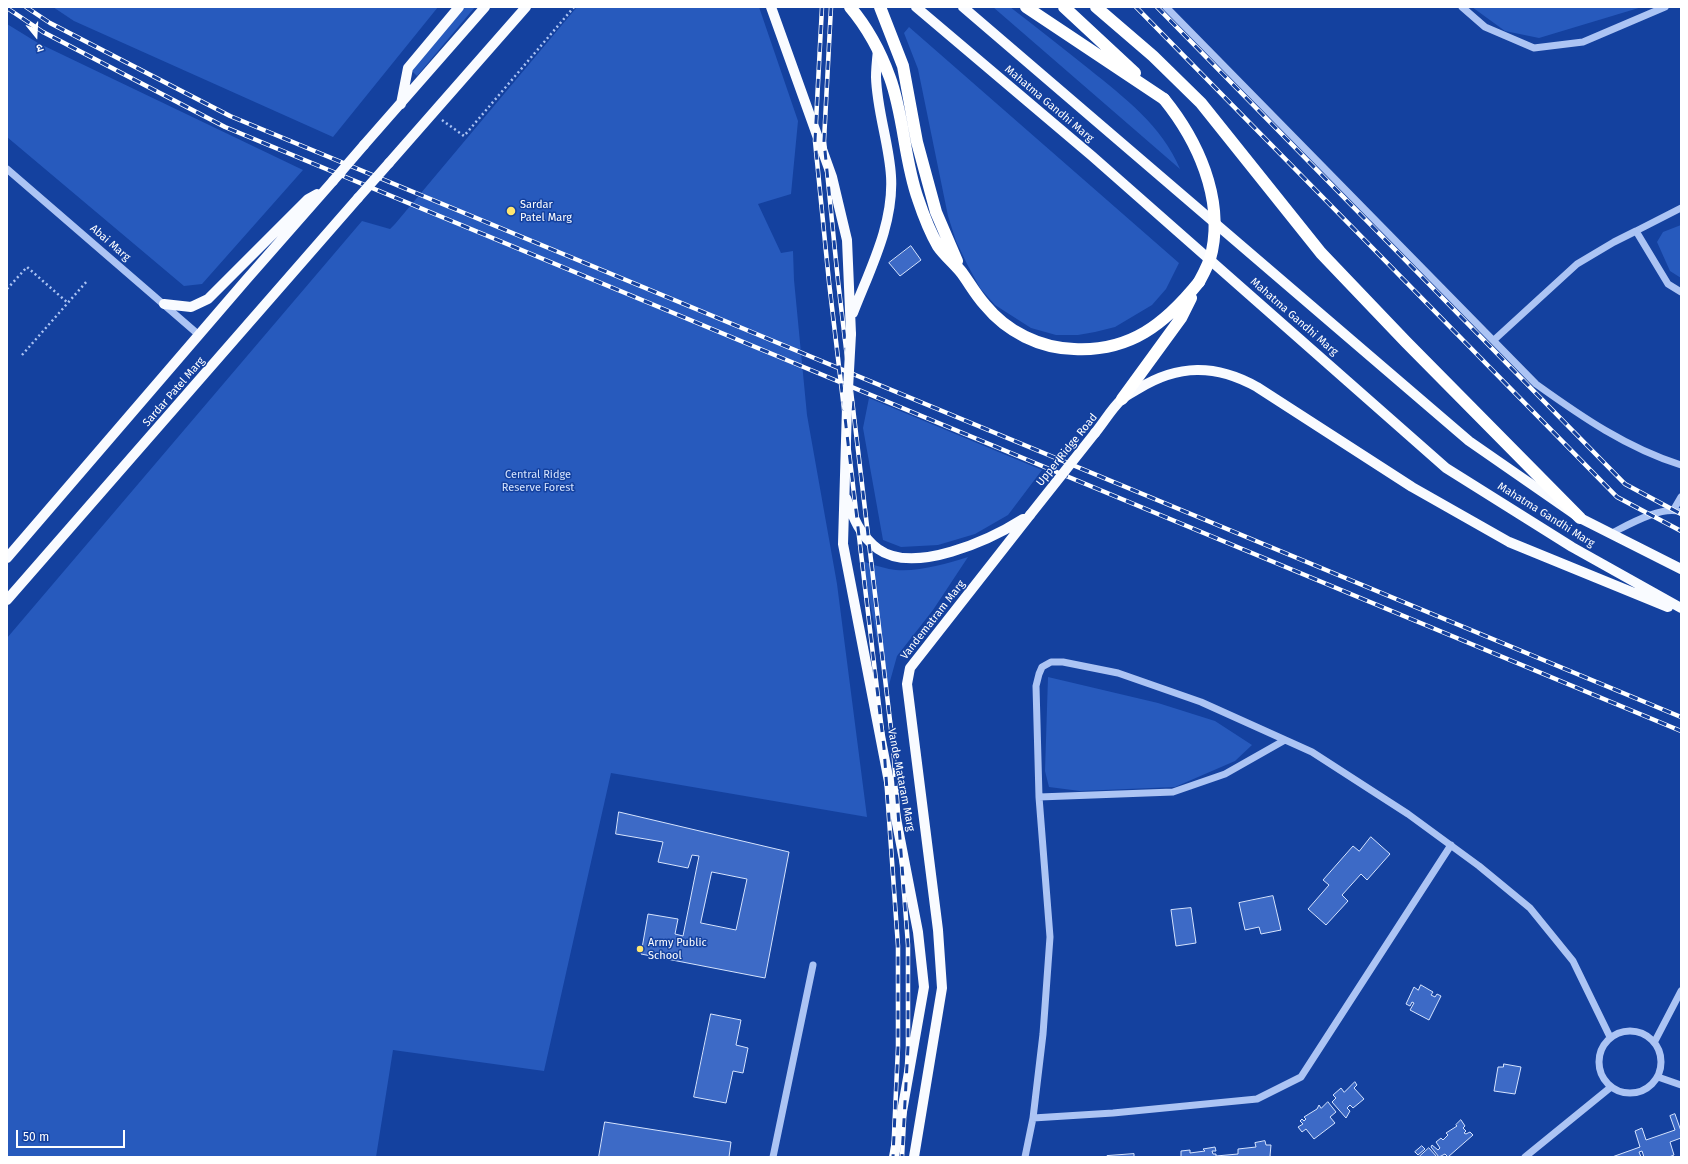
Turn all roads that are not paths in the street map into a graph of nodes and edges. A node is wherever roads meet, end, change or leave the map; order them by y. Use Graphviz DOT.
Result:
graph roads {
  1 [pos="459,7"];
  2 [pos="486,7"];
  3 [pos="526,7"];
  4 [pos="771,7"];
  5 [pos="850,7"];
  6 [pos="880,7"];
  7 [pos="916,7"];
  8 [pos="963,7"];
  9 [pos="1026,7"];
  10 [pos="1064,7"];
  11 [pos="1096,7"];
  12 [pos="1166,7"];
  13 [pos="1462,7"];
  14 [pos="1665,7"];
  15 [pos="878,50"];
  16 [pos="1164,99"];
  17 [pos="400,106"];
  18 [pos="7,168"];
  19 [pos="324,190"];
  20 [pos="1681,208"];
  21 [pos="1636,231"];
  22 [pos="962,273"];
  23 [pos="1199,282"];
  24 [pos="1681,292"];
  25 [pos="164,304"];
  26 [pos="851,316"];
  27 [pos="199,334"];
  28 [pos="1494,340"];
  29 [pos="1122,399"];
  30 [pos="1681,465"];
  31 [pos="844,492"];
  32 [pos="1681,497"];
  33 [pos="1674,509"];
  34 [pos="1681,512"];
  35 [pos="1030,515"];
  36 [pos="1580,518"];
  37 [pos="1610,534"];
  38 [pos="7,558"];
  39 [pos="1681,569"];
  40 [pos="7,600"];
  41 [pos="1681,608"];
  42 [pos="1681,612"];
  43 [pos="1285,740"];
  44 [pos="919,781"];
  45 [pos="1039,797"];
  46 [pos="1451,845"];
  47 [pos="813,965"];
  48 [pos="1681,991"];
  49 [pos="1610,1037"];
  50 [pos="1655,1041"];
  51 [pos="1658,1077"];
  52 [pos="1681,1085"];
  53 [pos="1611,1087"];
  54 [pos="1032,1118"];
  55 [pos="773,1157"];
  56 [pos="894,1157"];
  57 [pos="914,1157"];
  58 [pos="1025,1157"];
  59 [pos="1525,1157"];
  1 -- 17 [label="main road"];
  2 -- 17 [label="main road"];
  3 -- 40 [label="main road, Sardar Patel Marg, bridge"];
  4 -- 26 [label="main road"];
  5 -- 15 [label="highway"];
  6 -- 22 [label="highway"];
  7 -- 41 [label="main road, Mahatma Gandhi Marg"];
  8 -- 36 [label="main road, Mahatma Gandhi Marg"];
  9 -- 16 [label="highway"];
  10 -- 16 [label="highway"];
  11 -- 36 [label="highway"];
  12 -- 28 [label="street"];
  13 -- 14 [label="street"];
  15 -- 22 [label="highway"];
  15 -- 26 [label="main road"];
  16 -- 23 [label="highway, bridge"];
  17 -- 19 [label="main road, bridge"];
  18 -- 25 [label="street, Abai Marg"];
  19 -- 25 [label="main road"];
  19 -- 27 [label="main road, Sardar Patel Marg"];
  20 -- 21 [label="street"];
  21 -- 24 [label="street"];
  21 -- 28 [label="street"];
  22 -- 23 [label="highway"];
  23 -- 29 [label="highway"];
  25 -- 27 [label="street, Abai Marg"];
  26 -- 31 [label="main road, Vande Mataram Marg, bridge"];
  27 -- 38 [label="main road, Sardar Patel Marg"];
  28 -- 30 [label="street"];
  29 -- 35 [label="main road, Upper Ridge Road, bridge"];
  29 -- 42 [label="main road, Upper Ridge Road"];
  31 -- 35 [label="main road"];
  31 -- 56 [label="main road, Vande Mataram Marg"];
  32 -- 33 [label="street"];
  33 -- 34 [label="street"];
  33 -- 37 [label="street"];
  35 -- 44 [label="main road, Vandematram Marg"];
  36 -- 37 [label="main road, Mahatma Gandhi Marg"];
  37 -- 39 [label="main road, Mahatma Gandhi Marg"];
  43 -- 45 [label="street"];
  43 -- 45 [label="street"];
  43 -- 46 [label="street"];
  44 -- 57 [label="main road, Vande Mataram Marg"];
  45 -- 54 [label="street"];
  46 -- 49 [label="street"];
  46 -- 54 [label="street"];
  47 -- 55 [label="street"];
  48 -- 50 [label="street"];
  49 -- 50 [label="street"];
  49 -- 53 [label="street"];
  50 -- 51 [label="street"];
  51 -- 52 [label="street"];
  51 -- 53 [label="street"];
  53 -- 59 [label="street"];
  54 -- 58 [label="street"];
}
